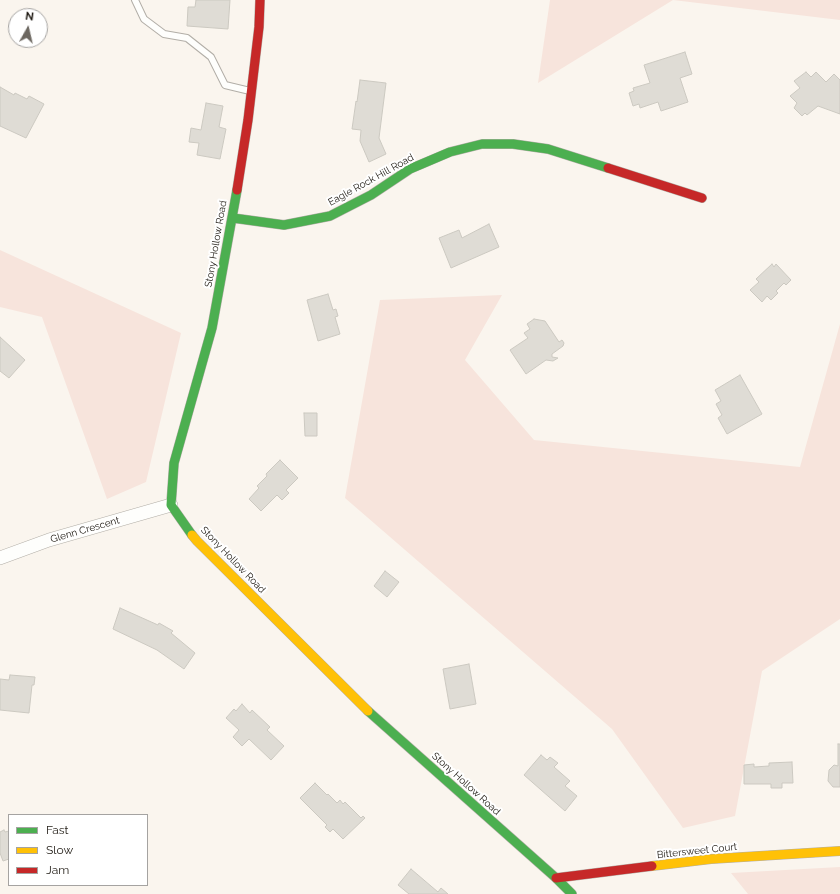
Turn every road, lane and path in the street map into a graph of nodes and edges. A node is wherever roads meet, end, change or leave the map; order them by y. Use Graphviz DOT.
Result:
graph roads {
  1 [pos="134,0"];
  2 [pos="260,0"];
  3 [pos="252,92"];
  4 [pos="702,198"];
  5 [pos="233,218"];
  6 [pos="171,505"];
  7 [pos="0,558"];
  8 [pos="840,850"];
  9 [pos="556,878"];
  10 [pos="572,894"];
  1 -- 3 [label="lane"];
  2 -- 3 [label="street, Stony Hollow Road"];
  3 -- 5 [label="street, Stony Hollow Road"];
  4 -- 5 [label="street, Eagle Rock Hill Road"];
  5 -- 6 [label="street, Stony Hollow Road"];
  6 -- 7 [label="street, Glenn Crescent"];
  6 -- 9 [label="street, Stony Hollow Road"];
  8 -- 9 [label="street, Bittersweet Court"];
  9 -- 10 [label="street, Stony Hollow Road"];
}
